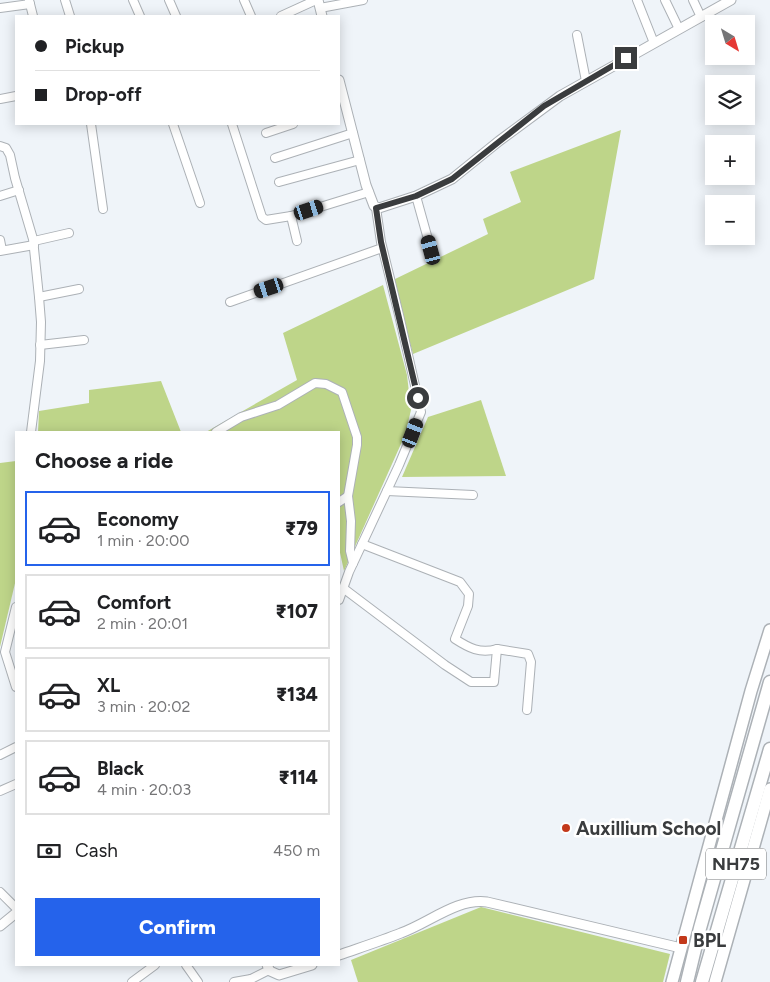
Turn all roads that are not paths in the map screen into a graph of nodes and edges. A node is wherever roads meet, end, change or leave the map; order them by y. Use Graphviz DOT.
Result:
graph roads {
  1 [pos="65,0"];
  2 [pos="134,0"];
  3 [pos="170,0"];
  4 [pos="244,0"];
  5 [pos="363,0"];
  6 [pos="637,0"];
  7 [pos="666,0"];
  8 [pos="693,0"];
  9 [pos="731,0"];
  10 [pos="30,2"];
  11 [pos="319,6"];
  12 [pos="0,8"];
  13 [pos="33,15"];
  14 [pos="70,15"];
  15 [pos="140,15"];
  16 [pos="176,15"];
  17 [pos="251,15"];
  18 [pos="285,15"];
  19 [pos="701,17"];
  20 [pos="679,29"];
  21 [pos="577,35"];
  22 [pos="654,43"];
  23 [pos="586,81"];
  24 [pos="340,89"];
  25 [pos="15,96"];
  26 [pos="0,99"];
  27 [pos="342,106"];
  28 [pos="91,125"];
  29 [pos="173,125"];
  30 [pos="232,125"];
  31 [pos="290,125"];
  32 [pos="266,133"];
  33 [pos="353,133"];
  34 [pos="2,148"];
  35 [pos="275,158"];
  36 [pos="360,160"];
  37 [pos="278,182"];
  38 [pos="19,190"];
  39 [pos="369,192"];
  40 [pos="0,196"];
  41 [pos="416,196"];
  42 [pos="200,203"];
  43 [pos="376,208"];
  44 [pos="103,209"];
  45 [pos="291,216"];
  46 [pos="70,233"];
  47 [pos="0,240"];
  48 [pos="297,241"];
  49 [pos="34,243"];
  50 [pos="382,248"];
  51 [pos="1,250"];
  52 [pos="431,250"];
  53 [pos="79,289"];
  54 [pos="39,297"];
  55 [pos="230,302"];
  56 [pos="84,340"];
  57 [pos="40,345"];
  58 [pos="31,431"];
  59 [pos="218,431"];
  60 [pos="387,491"];
  61 [pos="473,494"];
  62 [pos="348,496"];
  63 [pos="340,501"];
  64 [pos="362,544"];
  65 [pos="353,563"];
  66 [pos="343,588"];
  67 [pos="340,597"];
  68 [pos="15,610"];
  69 [pos="770,630"];
  70 [pos="496,649"];
  71 [pos="770,682"];
  72 [pos="15,684"];
  73 [pos="527,710"];
  74 [pos="15,748"];
  75 [pos="770,749"];
  76 [pos="0,755"];
  77 [pos="15,784"];
  78 [pos="770,789"];
  79 [pos="0,791"];
  80 [pos="0,892"];
  81 [pos="15,907"];
  82 [pos="15,914"];
  83 [pos="0,926"];
  84 [pos="681,948"];
  85 [pos="340,956"];
  86 [pos="154,966"];
  87 [pos="187,966"];
  88 [pos="309,966"];
  89 [pos="268,967"];
  90 [pos="251,980"];
  91 [pos="706,981"];
  92 [pos="132,982"];
  93 [pos="198,982"];
  94 [pos="234,982"];
  95 [pos="672,982"];
  96 [pos="687,982"];
  1 -- 14 [label="street"];
  2 -- 15 [label="street"];
  3 -- 16 [label="street"];
  4 -- 17 [label="street"];
  5 -- 11 [label="street"];
  6 -- 22 [label="street"];
  7 -- 20 [label="street"];
  8 -- 19 [label="street"];
  9 -- 19 [label="street"];
  10 -- 12 [label="street"];
  10 -- 13 [label="street"];
  11 -- 18 [label="street"];
  19 -- 20 [label="street"];
  20 -- 22 [label="street"];
  21 -- 23 [label="street"];
  22 -- 23 [label="street"];
  23 -- 41 [label="street"];
  24 -- 27 [label="street"];
  25 -- 26 [label="street"];
  27 -- 33 [label="street"];
  28 -- 44 [label="street"];
  29 -- 42 [label="street"];
  30 -- 45 [label="street"];
  31 -- 32 [label="street"];
  33 -- 35 [label="street"];
  33 -- 36 [label="street"];
  34 -- 38 [label="street"];
  36 -- 37 [label="street"];
  36 -- 39 [label="street"];
  38 -- 40 [label="street"];
  38 -- 49 [label="street"];
  39 -- 43 [label="street"];
  39 -- 45 [label="street"];
  41 -- 43 [label="street"];
  41 -- 52 [label="street"];
  43 -- 50 [label="street"];
  45 -- 48 [label="street"];
  46 -- 49 [label="street"];
  47 -- 51 [label="street"];
  49 -- 51 [label="street"];
  49 -- 54 [label="street"];
  50 -- 55 [label="street"];
  50 -- 60 [label="street"];
  53 -- 54 [label="street"];
  54 -- 57 [label="street"];
  56 -- 57 [label="street"];
  57 -- 58 [label="street"];
  59 -- 62 [label="street"];
  60 -- 61 [label="street"];
  60 -- 64 [label="street"];
  62 -- 63 [label="street"];
  62 -- 65 [label="street"];
  64 -- 65 [label="street"];
  64 -- 70 [label="street"];
  65 -- 66 [label="street"];
  66 -- 67 [label="street"];
  66 -- 70 [label="street"];
  68 -- 72 [label="street"];
  69 -- 84 [label="main road"];
  70 -- 73 [label="street"];
  71 -- 96 [label="highway, NH75"];
  74 -- 76 [label="street"];
  75 -- 91 [label="highway, NH75"];
  77 -- 79 [label="street"];
  78 -- 91 [label="main road"];
  80 -- 81 [label="street"];
  82 -- 83 [label="street"];
  84 -- 85 [label="street"];
  84 -- 95 [label="main road"];
  86 -- 92 [label="street"];
  87 -- 93 [label="street"];
  88 -- 89 [label="street"];
  89 -- 90 [label="street"];
  90 -- 94 [label="street"];
}
